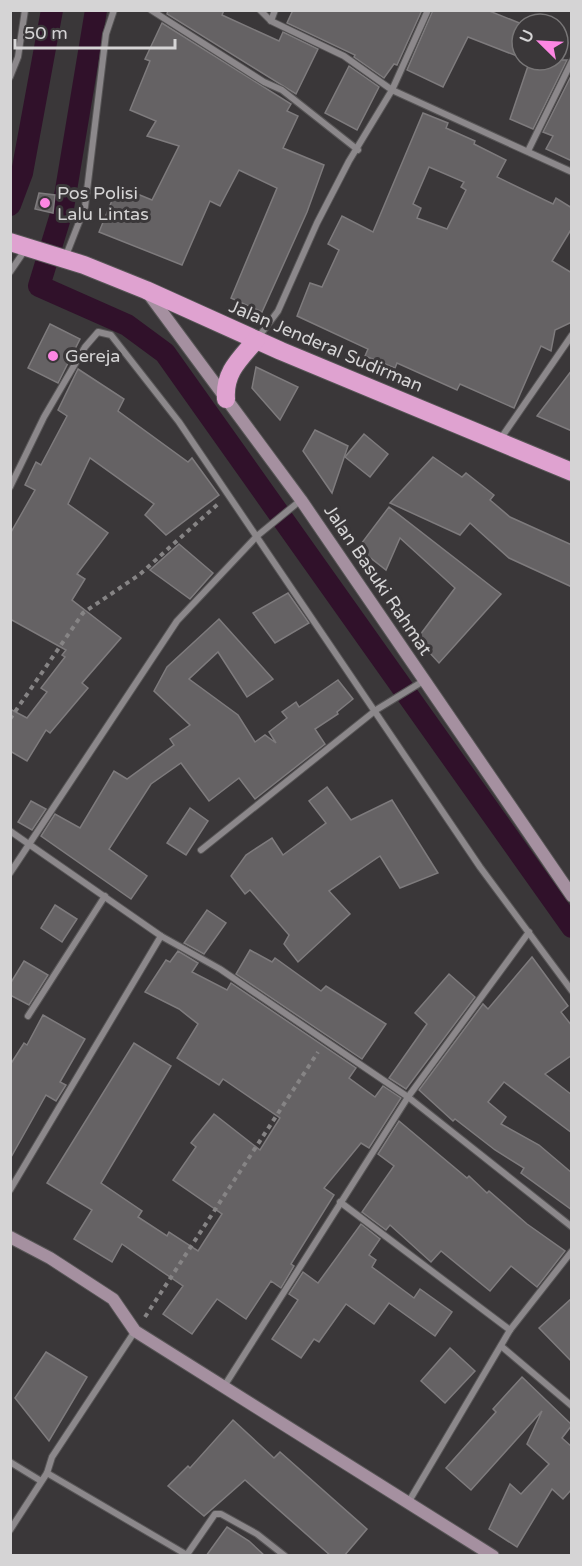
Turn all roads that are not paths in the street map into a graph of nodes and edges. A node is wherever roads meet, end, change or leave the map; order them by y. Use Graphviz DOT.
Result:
graph roads {
  1 [pos="25,10"];
  2 [pos="114,10"];
  3 [pos="151,10"];
  4 [pos="260,10"];
  5 [pos="275,10"];
  6 [pos="428,10"];
  7 [pos="271,21"];
  8 [pos="572,61"];
  9 [pos="10,77"];
  10 [pos="392,90"];
  11 [pos="358,150"];
  12 [pos="528,151"];
  13 [pos="572,172"];
  14 [pos="27,247"];
  15 [pos="64,259"];
  16 [pos="10,272"];
  17 [pos="146,290"];
  18 [pos="572,335"];
  19 [pos="256,340"];
  20 [pos="226,399"];
  21 [pos="498,441"];
  22 [pos="572,472"];
  23 [pos="10,488"];
  24 [pos="301,500"];
  25 [pos="257,536"];
  26 [pos="425,680"];
  27 [pos="376,710"];
  28 [pos="10,831"];
  29 [pos="29,844"];
  30 [pos="201,850"];
  31 [pos="10,873"];
  32 [pos="105,896"];
  33 [pos="572,896"];
  34 [pos="530,932"];
  35 [pos="161,936"];
  36 [pos="572,991"];
  37 [pos="28,1016"];
  38 [pos="408,1097"];
  39 [pos="10,1190"];
  40 [pos="340,1202"];
  41 [pos="572,1227"];
  42 [pos="10,1237"];
  43 [pos="572,1251"];
  44 [pos="510,1330"];
  45 [pos="135,1331"];
  46 [pos="501,1346"];
  47 [pos="223,1389"];
  48 [pos="572,1406"];
  49 [pos="10,1462"];
  50 [pos="47,1473"];
  51 [pos="41,1481"];
  52 [pos="408,1503"];
  53 [pos="10,1530"];
  54 [pos="186,1555"];
  55 [pos="285,1556"];
  56 [pos="493,1556"];
  1 -- 9 [label="street"];
  2 -- 15 [label="street"];
  3 -- 11 [label="street"];
  4 -- 7 [label="street"];
  5 -- 7 [label="street"];
  6 -- 10 [label="street"];
  7 -- 10 [label="street"];
  8 -- 12 [label="street"];
  10 -- 11 [label="street"];
  10 -- 12 [label="street"];
  11 -- 19 [label="street"];
  12 -- 13 [label="street"];
  14 -- 15 [label="highway, Jalan Jenderal Sudirman"];
  14 -- 16 [label="street"];
  15 -- 17 [label="highway, Jalan Jenderal Sudirman"];
  17 -- 19 [label="highway, Jalan Jenderal Sudirman"];
  17 -- 20 [label="main road, Jalan Basuki Rahmat"];
  18 -- 21 [label="street"];
  19 -- 20 [label="highway"];
  19 -- 21 [label="highway, Jalan Jenderal Sudirman"];
  20 -- 24 [label="main road, Jalan Basuki Rahmat"];
  21 -- 22 [label="highway, Jalan Jenderal Sudirman"];
  23 -- 25 [label="street"];
  24 -- 25 [label="street"];
  24 -- 26 [label="main road, Jalan Basuki Rahmat"];
  25 -- 27 [label="street"];
  25 -- 29 [label="street"];
  26 -- 27 [label="street"];
  26 -- 33 [label="main road, Jalan Basuki Rahmat"];
  27 -- 30 [label="street"];
  27 -- 34 [label="street"];
  28 -- 29 [label="street"];
  29 -- 31 [label="street"];
  29 -- 32 [label="street"];
  32 -- 35 [label="street"];
  32 -- 37 [label="street"];
  34 -- 36 [label="street"];
  34 -- 38 [label="street"];
  35 -- 38 [label="street"];
  35 -- 39 [label="street"];
  38 -- 40 [label="street"];
  38 -- 41 [label="street"];
  40 -- 44 [label="street"];
  40 -- 47 [label="street"];
  42 -- 45 [label="main road"];
  43 -- 44 [label="street"];
  44 -- 46 [label="street"];
  45 -- 47 [label="main road"];
  45 -- 50 [label="street"];
  46 -- 48 [label="street"];
  46 -- 52 [label="street"];
  47 -- 52 [label="main road"];
  49 -- 51 [label="street"];
  50 -- 51 [label="street"];
  50 -- 54 [label="street"];
  51 -- 53 [label="street"];
  52 -- 56 [label="main road"];
  54 -- 55 [label="street"];
}
